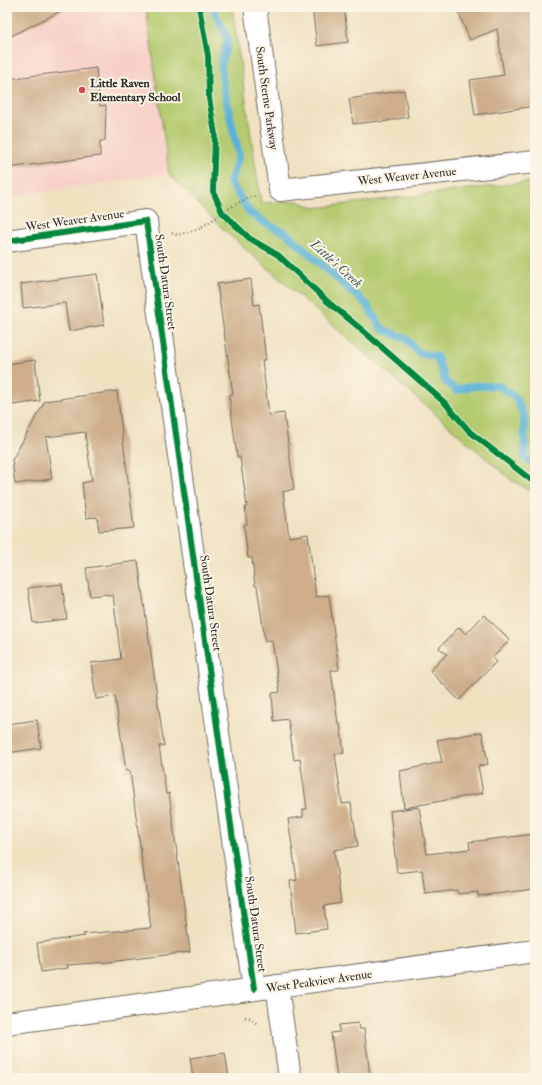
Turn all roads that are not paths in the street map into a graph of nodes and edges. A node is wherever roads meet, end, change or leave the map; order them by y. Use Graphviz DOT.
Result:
graph roads {
  1 [pos="255,7"];
  2 [pos="535,162"];
  3 [pos="280,190"];
  4 [pos="146,220"];
  5 [pos="7,241"];
  6 [pos="535,951"];
  7 [pos="277,986"];
  8 [pos="254,989"];
  9 [pos="7,1023"];
  10 [pos="290,1078"];
  1 -- 3 [label="street, South Sterne Parkway"];
  2 -- 3 [label="street, West Weaver Avenue"];
  4 -- 5 [label="street, West Weaver Avenue"];
  4 -- 8 [label="street, South Datura Street"];
  6 -- 7 [label="street, West Peakview Avenue"];
  7 -- 8 [label="street, West Peakview Avenue"];
  7 -- 10 [label="street, South Datura Street"];
  8 -- 9 [label="street, West Peakview Avenue"];
}
